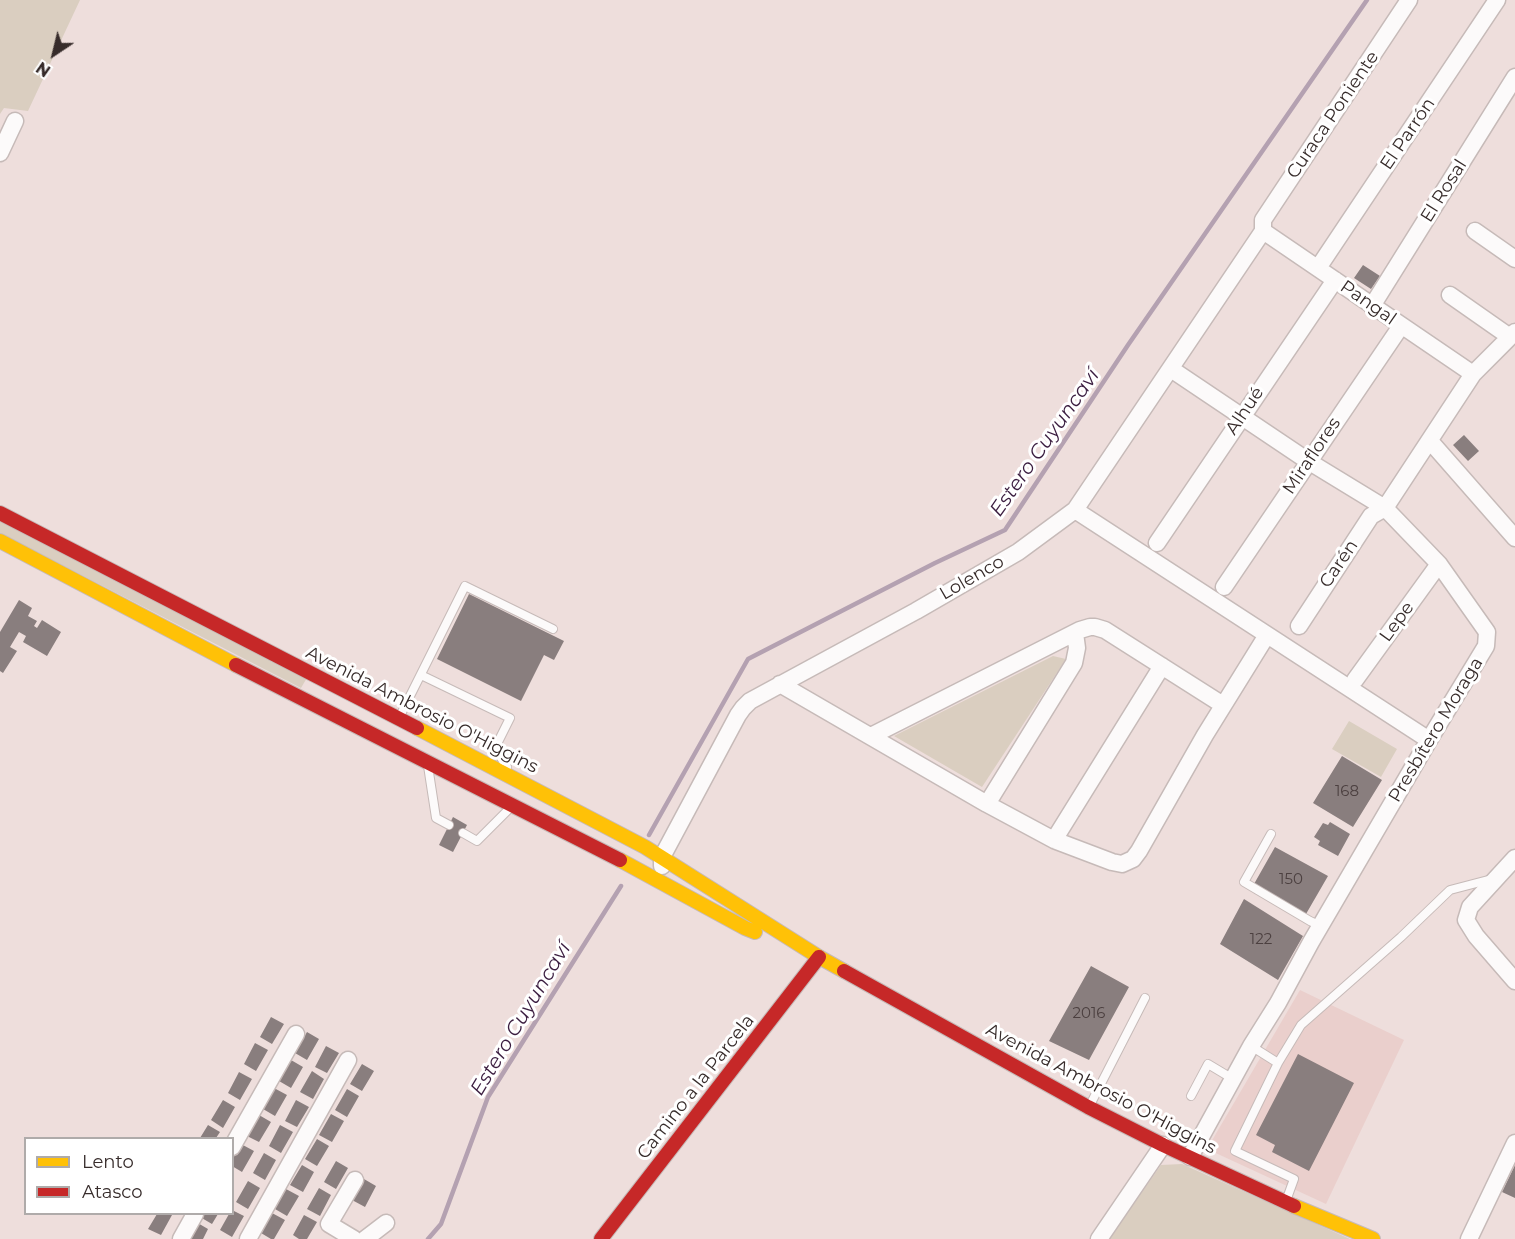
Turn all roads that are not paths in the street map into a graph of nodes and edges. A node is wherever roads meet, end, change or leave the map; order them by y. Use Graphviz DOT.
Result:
graph roads {
  1 [pos="1409,0"];
  2 [pos="1497,0"];
  3 [pos="1515,77"];
  4 [pos="15,121"];
  5 [pos="0,153"];
  6 [pos="1263,231"];
  7 [pos="1475,231"];
  8 [pos="1515,259"];
  9 [pos="1318,268"];
  10 [pos="1335,280"];
  11 [pos="1450,295"];
  12 [pos="1372,306"];
  13 [pos="1401,326"];
  14 [pos="1513,335"];
  15 [pos="1171,369"];
  16 [pos="1473,374"];
  17 [pos="1242,416"];
  18 [pos="1430,441"];
  19 [pos="1308,461"];
  20 [pos="1385,508"];
  21 [pos="1075,510"];
  22 [pos="0,513"];
  23 [pos="1515,538"];
  24 [pos="0,541"];
  25 [pos="1157,543"];
  26 [pos="96,562"];
  27 [pos="1439,564"];
  28 [pos="85,586"];
  29 [pos="1224,587"];
  30 [pos="1299,626"];
  31 [pos="553,629"];
  32 [pos="1075,633"];
  33 [pos="1267,635"];
  34 [pos="1162,666"];
  35 [pos="421,675"];
  36 [pos="321,679"];
  37 [pos="1355,680"];
  38 [pos="780,684"];
  39 [pos="307,702"];
  40 [pos="1223,705"];
  41 [pos="399,719"];
  42 [pos="871,736"];
  43 [pos="1429,740"];
  44 [pos="427,763"];
  45 [pos="514,778"];
  46 [pos="987,804"];
  47 [pos="512,806"];
  48 [pos="449,825"];
  49 [pos="463,833"];
  50 [pos="1271,834"];
  51 [pos="1054,840"];
  52 [pos="662,857"];
  53 [pos="1515,858"];
  54 [pos="649,875"];
  55 [pos="1495,878"];
  56 [pos="1321,926"];
  57 [pos="819,957"];
  58 [pos="1515,981"];
  59 [pos="1145,998"];
  60 [pos="296,1034"];
  61 [pos="1251,1046"];
  62 [pos="348,1060"];
  63 [pos="1278,1063"];
  64 [pos="1233,1078"];
  65 [pos="1191,1096"];
  66 [pos="1088,1107"];
  67 [pos="234,1143"];
  68 [pos="1515,1143"];
  69 [pos="1163,1145"];
  70 [pos="1190,1157"];
  71 [pos="355,1180"];
  72 [pos="1286,1202"];
  73 [pos="194,1215"];
  74 [pos="386,1223"];
  75 [pos="181,1239"];
  76 [pos="248,1239"];
  77 [pos="354,1239"];
  78 [pos="365,1239"];
  79 [pos="601,1239"];
  80 [pos="1099,1239"];
  81 [pos="1373,1239"];
  82 [pos="1468,1239"];
  1 -- 6 [label="street, Curaca Poniente"];
  2 -- 9 [label="street, El Parrón"];
  3 -- 12 [label="street, El Rosal"];
  4 -- 5 [label="street"];
  6 -- 9 [label="street, Pangal"];
  6 -- 15 [label="street, Lolenco"];
  7 -- 8 [label="street"];
  9 -- 10 [label="street, Pangal"];
  10 -- 12 [label="street, Pangal"];
  10 -- 17 [label="street, Alhué"];
  11 -- 14 [label="street"];
  12 -- 13 [label="street, Pangal"];
  13 -- 16 [label="street, Pangal"];
  13 -- 19 [label="street, Miraflores"];
  14 -- 16 [label="street"];
  15 -- 17 [label="street"];
  15 -- 21 [label="street, Lolenco"];
  16 -- 18 [label="street"];
  17 -- 19 [label="street"];
  17 -- 25 [label="street, Alhué"];
  18 -- 20 [label="street"];
  18 -- 23 [label="street"];
  19 -- 20 [label="street"];
  19 -- 29 [label="street, Miraflores"];
  20 -- 27 [label="street, Presbítero Moraga"];
  20 -- 30 [label="street, Carén"];
  21 -- 33 [label="street"];
  21 -- 38 [label="street, Lolenco"];
  22 -- 26 [label="main road, Avenida Ambrosio O'Higgins"];
  24 -- 28 [label="main road, Avenida Ambrosio O'Higgins"];
  26 -- 28 [label="main road"];
  26 -- 36 [label="main road, Avenida Ambrosio O'Higgins"];
  27 -- 37 [label="street, Lepe"];
  27 -- 43 [label="street, Presbítero Moraga"];
  28 -- 39 [label="main road, Avenida Ambrosio O'Higgins"];
  31 -- 35 [label="lane"];
  32 -- 34 [label="street"];
  32 -- 42 [label="street"];
  32 -- 46 [label="street"];
  33 -- 40 [label="street"];
  33 -- 43 [label="street"];
  34 -- 40 [label="street"];
  34 -- 51 [label="street"];
  35 -- 41 [label="lane"];
  35 -- 45 [label="lane"];
  36 -- 39 [label="main road"];
  36 -- 41 [label="main road, Avenida Ambrosio O'Higgins"];
  38 -- 42 [label="street"];
  38 -- 52 [label="street, Lolenco"];
  39 -- 44 [label="main road, Avenida Ambrosio O'Higgins"];
  40 -- 51 [label="street"];
  41 -- 45 [label="main road, Avenida Ambrosio O'Higgins"];
  42 -- 46 [label="street"];
  43 -- 56 [label="street, Presbítero Moraga"];
  44 -- 47 [label="main road, Avenida Ambrosio O'Higgins"];
  44 -- 48 [label="lane"];
  45 -- 52 [label="main road, Avenida Ambrosio O'Higgins"];
  46 -- 51 [label="street"];
  47 -- 49 [label="lane"];
  47 -- 54 [label="main road, Avenida Ambrosio O'Higgins"];
  50 -- 56 [label="lane"];
  52 -- 54 [label="street, Lolenco"];
  52 -- 57 [label="main road, Avenida Ambrosio O'Higgins"];
  53 -- 55 [label="street"];
  54 -- 57 [label="main road, Avenida Ambrosio O'Higgins"];
  55 -- 58 [label="street"];
  55 -- 63 [label="lane"];
  56 -- 61 [label="street, Presbítero Moraga"];
  57 -- 66 [label="main road, Avenida Ambrosio O'Higgins"];
  57 -- 79 [label="main road, Camino a la Parcela"];
  59 -- 66 [label="lane"];
  60 -- 67 [label="street"];
  61 -- 63 [label="lane"];
  61 -- 64 [label="street, Presbítero Moraga"];
  62 -- 76 [label="street"];
  63 -- 72 [label="lane"];
  64 -- 65 [label="lane"];
  64 -- 70 [label="street, Presbítero Moraga"];
  66 -- 69 [label="main road, Avenida Ambrosio O'Higgins"];
  68 -- 82 [label="street"];
  69 -- 70 [label="main road, Avenida Ambrosio O'Higgins"];
  69 -- 80 [label="street"];
  70 -- 72 [label="main road, Avenida Ambrosio O'Higgins"];
  71 -- 77 [label="street"];
  72 -- 81 [label="main road, Avenida Ambrosio O'Higgins"];
  73 -- 75 [label="street"];
  74 -- 78 [label="street"];
}
